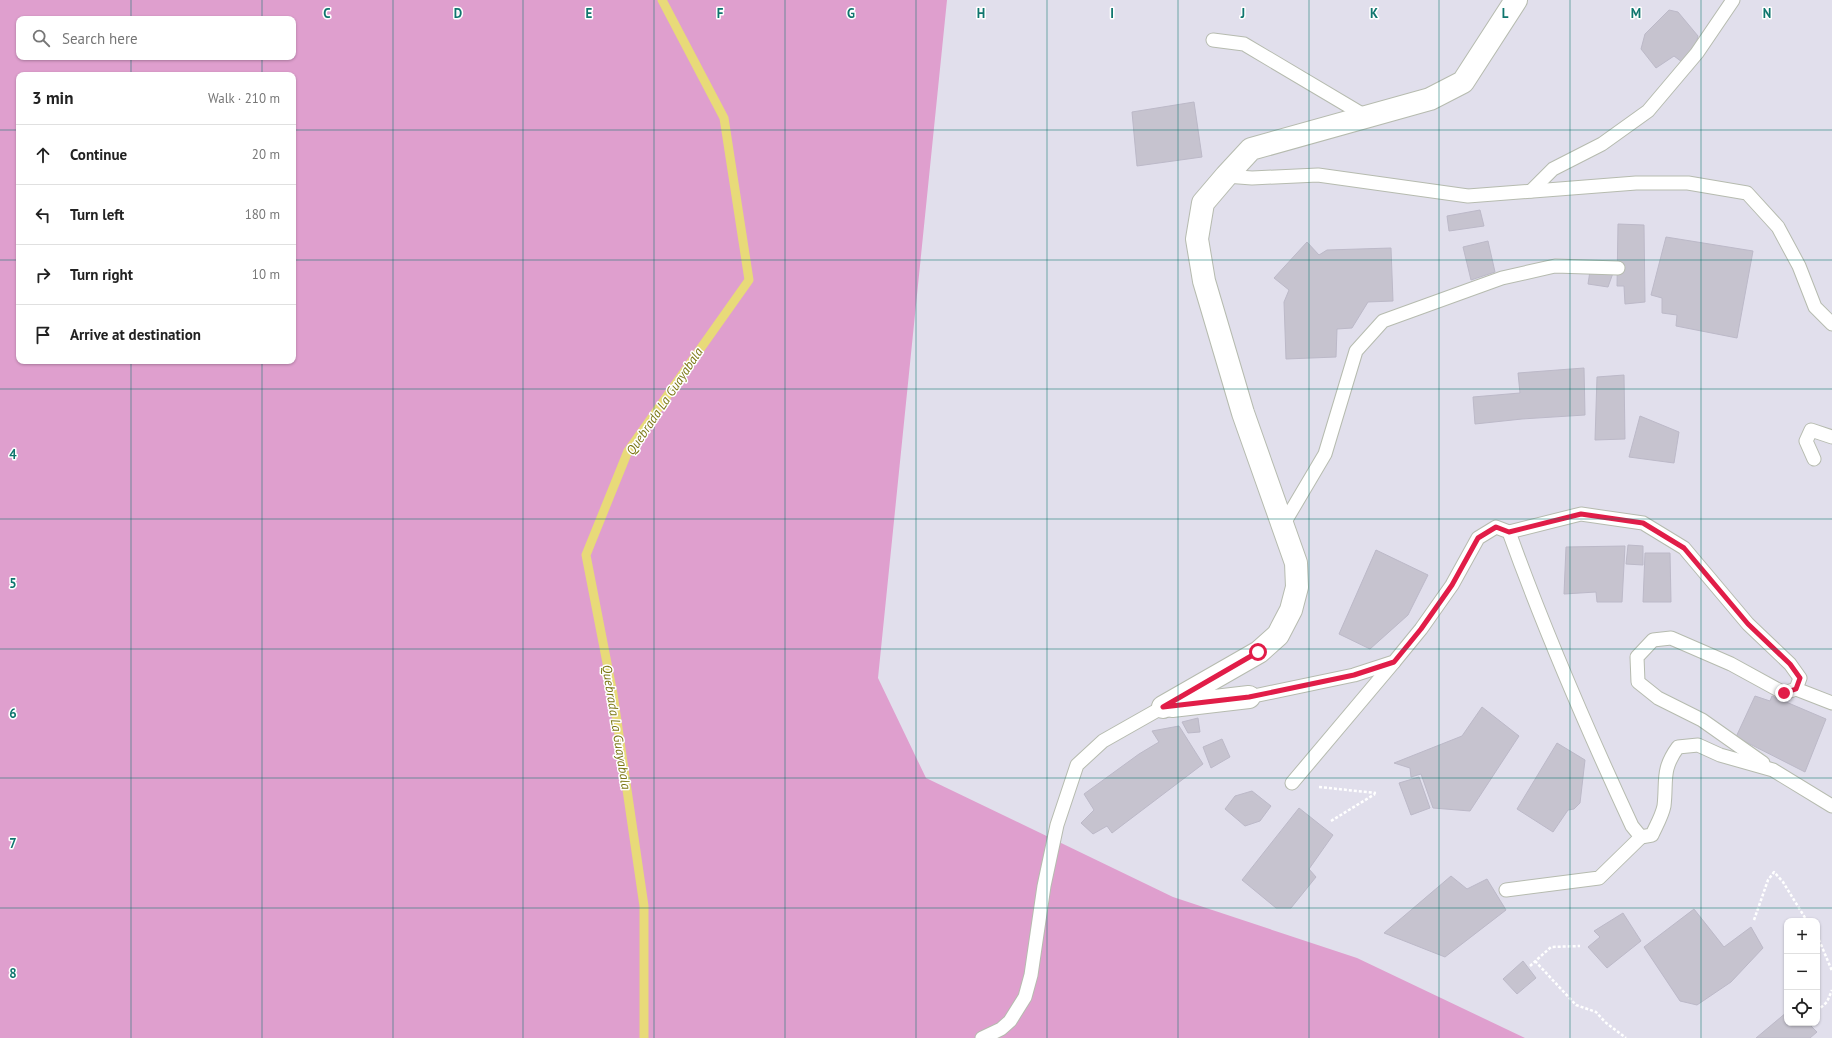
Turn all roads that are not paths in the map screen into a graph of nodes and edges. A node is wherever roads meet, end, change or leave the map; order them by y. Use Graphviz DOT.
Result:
graph roads {
  1 [pos="1516,0"];
  2 [pos="1733,0"];
  3 [pos="1213,40"];
  4 [pos="1366,117"];
  5 [pos="1226,176"];
  6 [pos="1531,191"];
  7 [pos="1618,268"];
  8 [pos="1832,324"];
  9 [pos="1832,437"];
  10 [pos="1814,459"];
  11 [pos="1282,525"];
  12 [pos="1509,532"];
  13 [pos="1394,662"];
  14 [pos="1796,689"];
  15 [pos="1249,697"];
  16 [pos="1832,703"];
  17 [pos="1163,707"];
  18 [pos="1773,770"];
  19 [pos="1292,784"];
  20 [pos="1832,806"];
  21 [pos="1641,837"];
  22 [pos="1506,890"];
  23 [pos="982,1038"];
  1 -- 4 [label="street"];
  2 -- 6 [label="lane"];
  3 -- 4 [label="lane"];
  4 -- 5 [label="street"];
  5 -- 6 [label="lane"];
  5 -- 11 [label="street"];
  6 -- 8 [label="lane"];
  7 -- 11 [label="lane"];
  9 -- 10 [label="lane"];
  11 -- 17 [label="street"];
  12 -- 13 [label="lane"];
  12 -- 14 [label="lane"];
  12 -- 21 [label="lane"];
  13 -- 15 [label="lane"];
  13 -- 19 [label="lane"];
  14 -- 16 [label="lane"];
  14 -- 18 [label="lane"];
  15 -- 17 [label="street"];
  17 -- 23 [label="lane"];
  18 -- 20 [label="lane"];
  18 -- 21 [label="lane"];
  21 -- 22 [label="lane"];
}
